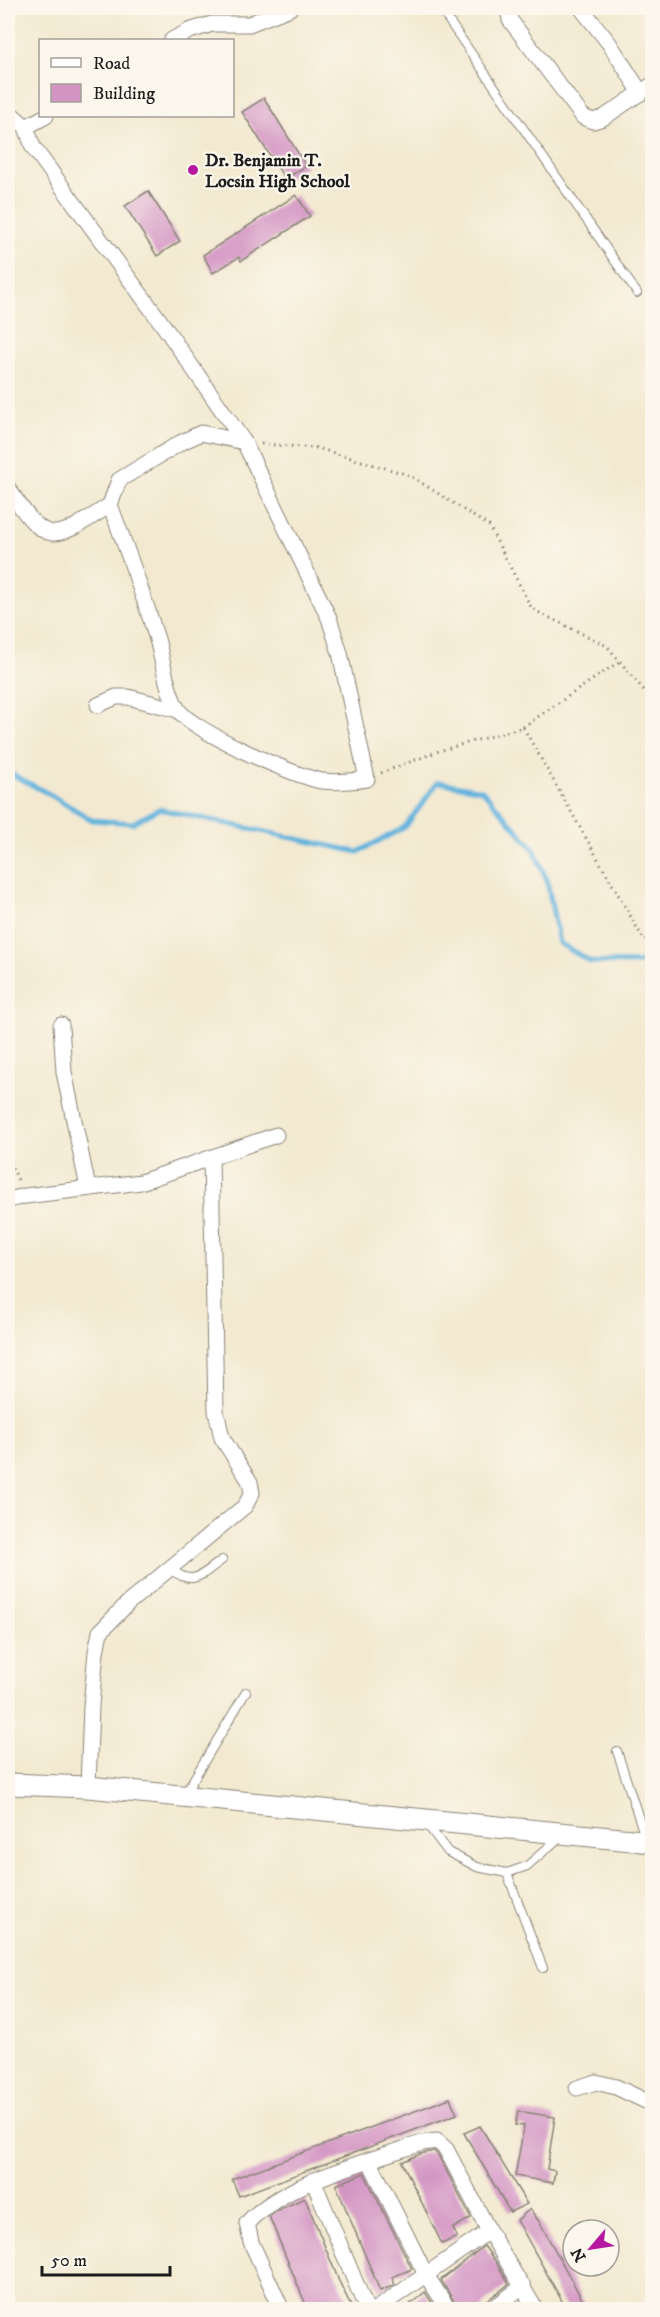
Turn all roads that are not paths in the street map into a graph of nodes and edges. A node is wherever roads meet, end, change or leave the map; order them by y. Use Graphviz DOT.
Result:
graph roads {
  1 [pos="290,8"];
  2 [pos="440,8"];
  3 [pos="508,8"];
  4 [pos="581,8"];
  5 [pos="174,39"];
  6 [pos="647,89"];
  7 [pos="8,111"];
  8 [pos="44,117"];
  9 [pos="26,127"];
  10 [pos="637,293"];
  11 [pos="244,442"];
  12 [pos="8,488"];
  13 [pos="110,505"];
  14 [pos="98,705"];
  15 [pos="178,710"];
  16 [pos="61,1025"];
  17 [pos="276,1135"];
  18 [pos="211,1158"];
  19 [pos="88,1188"];
  20 [pos="8,1200"];
  21 [pos="222,1560"];
  22 [pos="170,1569"];
  23 [pos="246,1692"];
  24 [pos="617,1751"];
  25 [pos="8,1784"];
  26 [pos="88,1786"];
  27 [pos="183,1796"];
  28 [pos="424,1820"];
  29 [pos="564,1834"];
  30 [pos="650,1841"];
  31 [pos="507,1873"];
  32 [pos="543,1968"];
  33 [pos="577,2088"];
  34 [pos="652,2104"];
  35 [pos="369,2160"];
  36 [pos="313,2180"];
  37 [pos="489,2230"];
  38 [pos="426,2275"];
  39 [pos="523,2286"];
  40 [pos="282,2310"];
  41 [pos="367,2310"];
  42 [pos="375,2310"];
  43 [pos="449,2310"];
  44 [pos="491,2310"];
  45 [pos="536,2310"];
  1 -- 5 [label="street"];
  2 -- 10 [label="lane"];
  3 -- 6 [label="street"];
  4 -- 6 [label="street"];
  7 -- 9 [label="street"];
  8 -- 9 [label="street"];
  9 -- 11 [label="street"];
  11 -- 13 [label="street"];
  11 -- 15 [label="street"];
  12 -- 13 [label="street"];
  13 -- 15 [label="street"];
  14 -- 15 [label="street"];
  16 -- 19 [label="street"];
  17 -- 18 [label="street"];
  18 -- 19 [label="street"];
  18 -- 22 [label="street"];
  19 -- 20 [label="street"];
  21 -- 22 [label="lane"];
  22 -- 26 [label="street"];
  23 -- 27 [label="lane"];
  24 -- 30 [label="lane"];
  25 -- 26 [label="street"];
  26 -- 27 [label="street"];
  27 -- 28 [label="street"];
  28 -- 29 [label="street"];
  28 -- 31 [label="lane"];
  29 -- 30 [label="street"];
  29 -- 31 [label="lane"];
  31 -- 32 [label="lane"];
  33 -- 34 [label="street"];
  35 -- 36 [label="street"];
  35 -- 37 [label="street"];
  35 -- 38 [label="street"];
  36 -- 40 [label="street"];
  36 -- 41 [label="street"];
  37 -- 38 [label="street"];
  37 -- 39 [label="street"];
  38 -- 42 [label="street"];
  38 -- 43 [label="street"];
  39 -- 44 [label="street"];
  39 -- 45 [label="street"];
}
